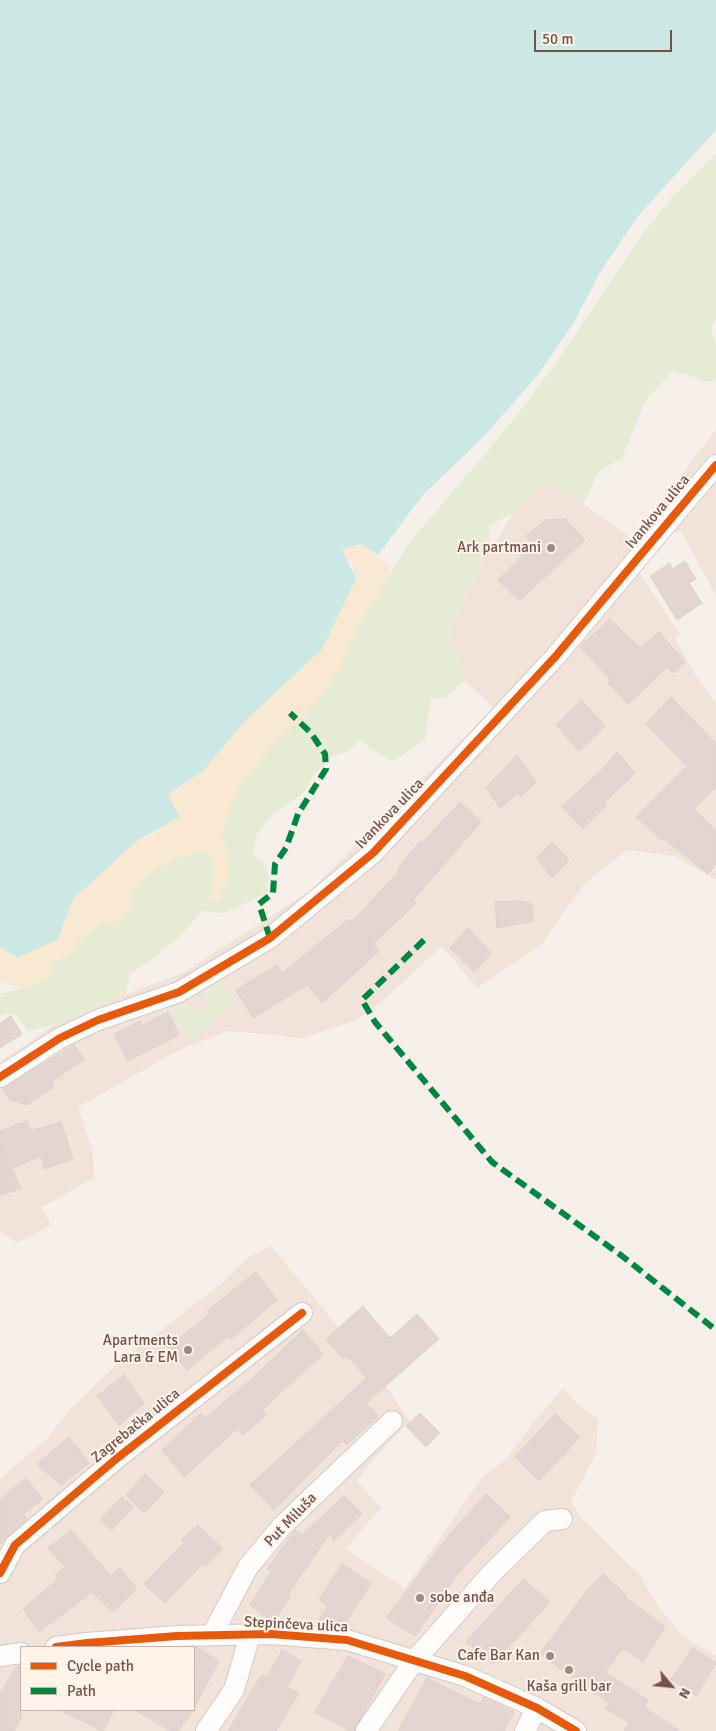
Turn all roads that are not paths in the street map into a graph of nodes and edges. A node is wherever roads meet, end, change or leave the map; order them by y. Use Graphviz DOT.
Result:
graph roads {
  1 [pos="716,465"];
  2 [pos="0,1076"];
  3 [pos="302,1312"];
  4 [pos="392,1421"];
  5 [pos="562,1519"];
  6 [pos="0,1573"];
  7 [pos="250,1635"];
  8 [pos="212,1636"];
  9 [pos="64,1646"];
  10 [pos="20,1652"];
  11 [pos="0,1656"];
  12 [pos="414,1661"];
  13 [pos="537,1708"];
  14 [pos="206,1731"];
  15 [pos="366,1731"];
  16 [pos="525,1731"];
  17 [pos="576,1731"];
  1 -- 2 [label="street, Ivankova ulica"];
  3 -- 6 [label="street, Zagrebačka ulica"];
  4 -- 8 [label="street, Put Miluša"];
  5 -- 12 [label="street"];
  7 -- 8 [label="street, Stepinčeva ulica"];
  7 -- 12 [label="street, Stepinčeva ulica"];
  7 -- 14 [label="street"];
  8 -- 9 [label="street, Stepinčeva ulica"];
  10 -- 11 [label="street"];
  12 -- 13 [label="street, Stepinčeva ulica"];
  12 -- 15 [label="street"];
  13 -- 16 [label="street"];
  13 -- 17 [label="street, Stepinčeva ulica"];
}
